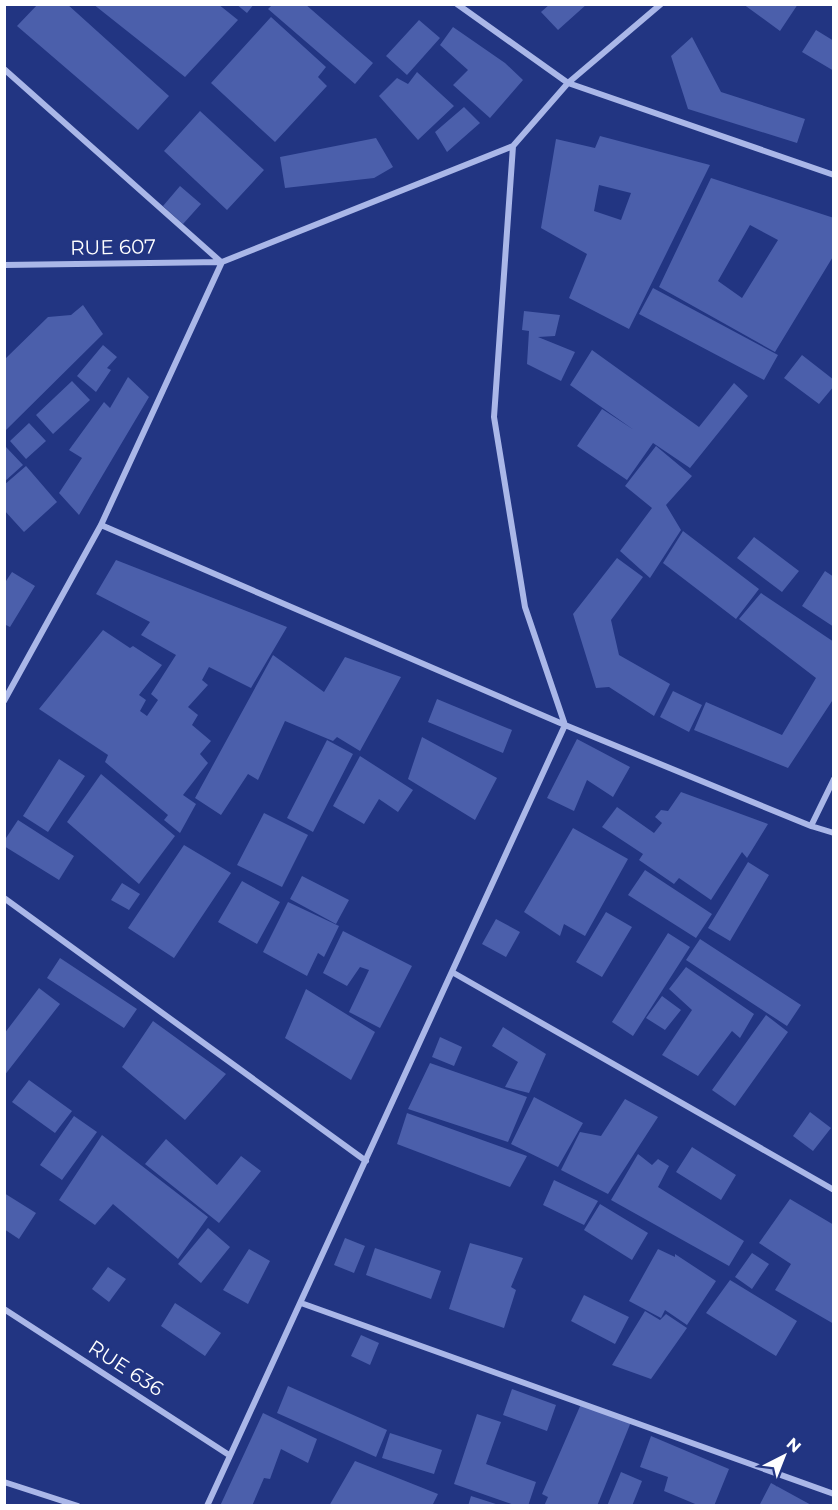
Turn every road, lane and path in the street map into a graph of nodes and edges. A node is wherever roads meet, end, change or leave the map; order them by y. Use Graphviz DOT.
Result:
graph roads {
  1 [pos="457,4"];
  2 [pos="661,4"];
  3 [pos="4,69"];
  4 [pos="568,83"];
  5 [pos="513,146"];
  6 [pos="834,175"];
  7 [pos="222,262"];
  8 [pos="4,265"];
  9 [pos="101,525"];
  10 [pos="4,701"];
  11 [pos="565,725"];
  12 [pos="834,779"];
  13 [pos="811,826"];
  14 [pos="834,833"];
  15 [pos="4,898"];
  16 [pos="452,972"];
  17 [pos="366,1161"];
  18 [pos="834,1190"];
  19 [pos="301,1303"];
  20 [pos="4,1309"];
  21 [pos="229,1455"];
  22 [pos="4,1482"];
  23 [pos="834,1494"];
  24 [pos="78,1506"];
  25 [pos="207,1506"];
  1 -- 4 [label="street"];
  2 -- 4 [label="street"];
  3 -- 7 [label="street"];
  4 -- 5 [label="street"];
  4 -- 6 [label="street"];
  5 -- 7 [label="street"];
  5 -- 11 [label="street"];
  7 -- 8 [label="street, RUE 607"];
  7 -- 9 [label="street"];
  9 -- 10 [label="street"];
  9 -- 11 [label="street"];
  11 -- 13 [label="street"];
  11 -- 16 [label="street"];
  12 -- 13 [label="street"];
  13 -- 14 [label="street"];
  15 -- 17 [label="street"];
  16 -- 17 [label="street"];
  16 -- 18 [label="street"];
  17 -- 19 [label="street"];
  19 -- 21 [label="street"];
  19 -- 23 [label="street"];
  20 -- 21 [label="street, RUE 636"];
  21 -- 25 [label="street"];
  22 -- 24 [label="street"];
}
